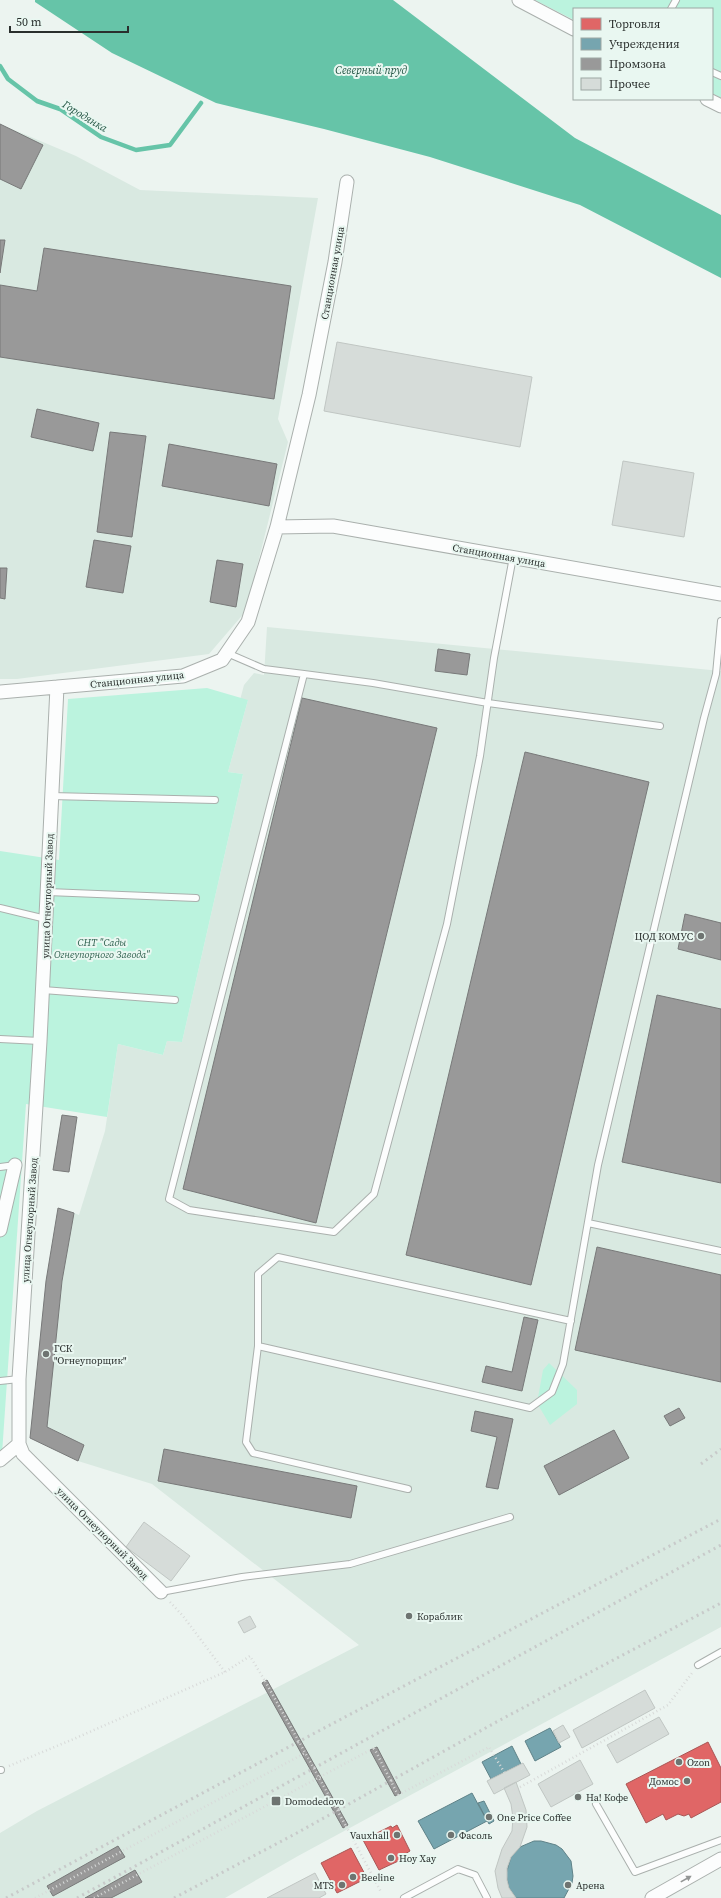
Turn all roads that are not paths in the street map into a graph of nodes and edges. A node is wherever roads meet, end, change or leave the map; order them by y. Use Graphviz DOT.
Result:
graph roads {
  1 [pos="520,0"];
  2 [pos="573,28"];
  3 [pos="709,100"];
  4 [pos="721,106"];
  5 [pos="347,182"];
  6 [pos="277,527"];
  7 [pos="513,557"];
  8 [pos="721,594"];
  9 [pos="721,621"];
  10 [pos="227,653"];
  11 [pos="304,674"];
  12 [pos="57,687"];
  13 [pos="0,692"];
  14 [pos="488,704"];
  15 [pos="660,726"];
  16 [pos="51,796"];
  17 [pos="215,800"];
  18 [pos="48,892"];
  19 [pos="196,898"];
  20 [pos="0,908"];
  21 [pos="46,919"];
  22 [pos="43,990"];
  23 [pos="175,1000"];
  24 [pos="0,1039"];
  25 [pos="40,1041"];
  26 [pos="15,1165"];
  27 [pos="0,1167"];
  28 [pos="588,1223"];
  29 [pos="0,1230"];
  30 [pos="721,1251"];
  31 [pos="571,1321"];
  32 [pos="258,1346"];
  33 [pos="19,1379"];
  34 [pos="0,1381"];
  35 [pos="19,1444"];
  36 [pos="0,1460"];
  37 [pos="408,1489"];
  38 [pos="510,1517"];
  39 [pos="161,1592"];
  40 [pos="721,1652"];
  41 [pos="698,1664"];
  42 [pos="596,1804"];
  43 [pos="721,1840"];
  44 [pos="721,1860"];
  45 [pos="404,1898"];
  46 [pos="488,1898"];
  47 [pos="652,1898"];
  1 -- 2 [label="street"];
  3 -- 4 [label="street"];
  5 -- 6 [label="street, Станционная улица"];
  6 -- 7 [label="street, Станционная улица"];
  6 -- 10 [label="street, Станционная улица"];
  7 -- 8 [label="street, Станционная улица"];
  7 -- 14 [label="lane"];
  9 -- 28 [label="lane"];
  10 -- 11 [label="lane"];
  10 -- 12 [label="street, Станционная улица"];
  11 -- 14 [label="lane"];
  11 -- 14 [label="lane"];
  12 -- 13 [label="street, Станционная улица"];
  12 -- 16 [label="street, улица Огнеупорный Завод"];
  14 -- 15 [label="lane"];
  16 -- 17 [label="lane"];
  16 -- 18 [label="street, улица Огнеупорный Завод"];
  18 -- 19 [label="lane"];
  18 -- 21 [label="street, улица Огнеупорный Завод"];
  20 -- 21 [label="lane"];
  21 -- 22 [label="street, улица Огнеупорный Завод"];
  22 -- 23 [label="lane"];
  22 -- 25 [label="street, улица Огнеупорный Завод"];
  24 -- 25 [label="lane"];
  25 -- 33 [label="street, улица Огнеупорный Завод"];
  26 -- 27 [label="lane"];
  26 -- 29 [label="street"];
  28 -- 30 [label="lane"];
  28 -- 31 [label="lane"];
  31 -- 32 [label="lane"];
  31 -- 32 [label="lane"];
  32 -- 37 [label="lane"];
  33 -- 34 [label="lane"];
  33 -- 35 [label="street, улица Огнеупорный Завод"];
  35 -- 36 [label="street"];
  35 -- 39 [label="street, улица Огнеупорный Завод"];
  38 -- 39 [label="lane"];
  40 -- 41 [label="lane"];
  42 -- 43 [label="lane"];
  47 -- 44 [label="street, one-way"];
  45 -- 46 [label="lane"];
}
